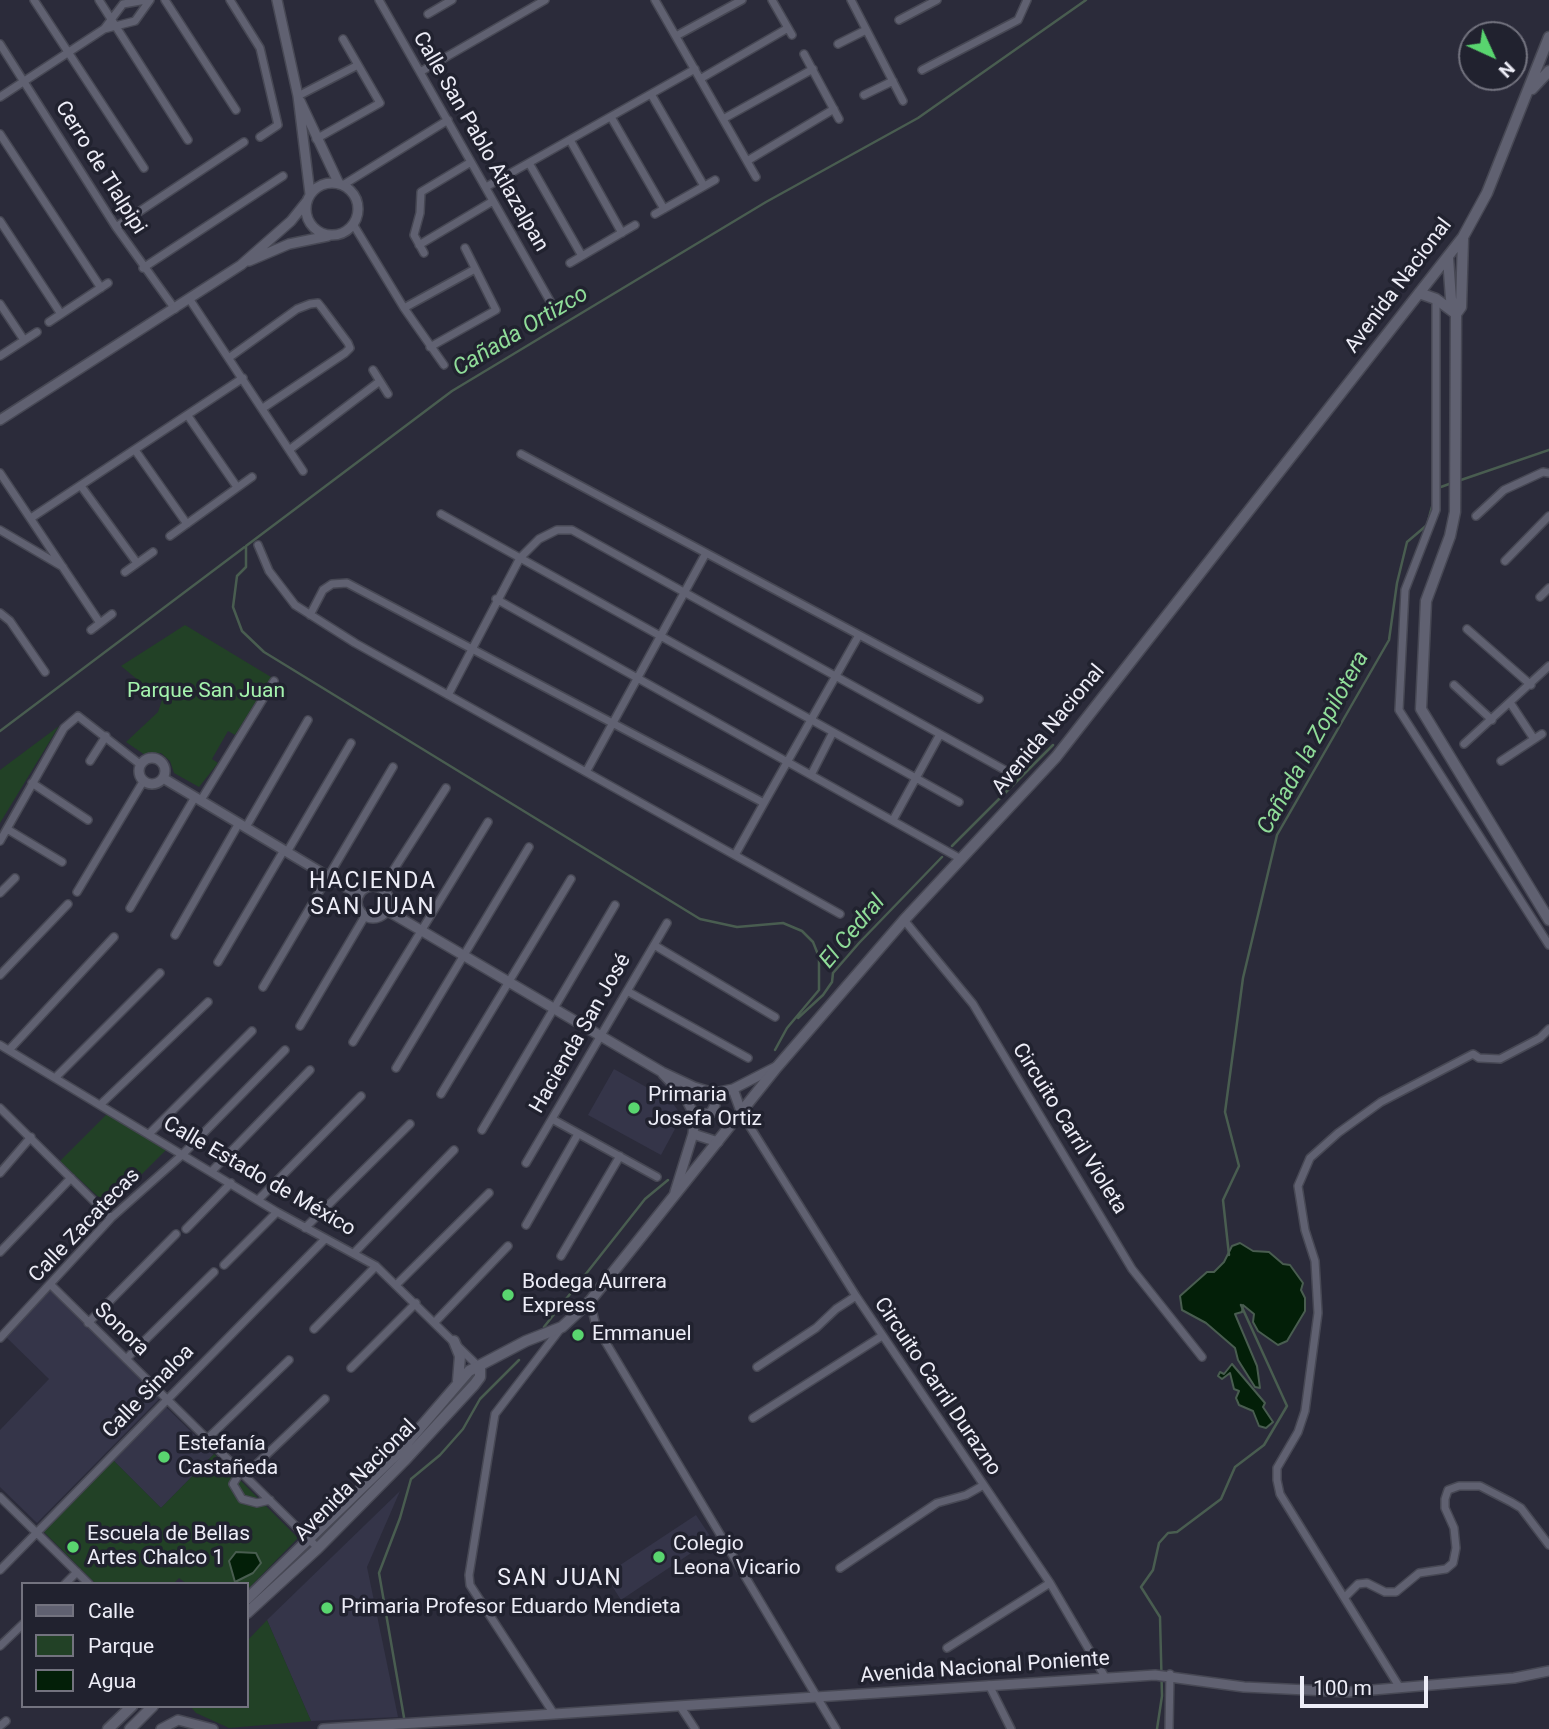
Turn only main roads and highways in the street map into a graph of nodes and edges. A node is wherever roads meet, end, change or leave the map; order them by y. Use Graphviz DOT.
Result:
graph roads {
  1 [pos="1549,37"];
  2 [pos="1547,49"];
  3 [pos="1549,71"];
  4 [pos="1526,94"];
  5 [pos="1463,237"];
  6 [pos="1448,258"];
  7 [pos="1419,293"];
  8 [pos="1456,314"];
  9 [pos="1549,920"];
  10 [pos="454,1342"];
  11 [pos="480,1368"];
  12 [pos="456,1388"];
  13 [pos="248,1598"];
  14 [pos="248,1612"];
  15 [pos="130,1708"];
  16 [pos="151,1708"];
  17 [pos="108,1729"];
  18 [pos="130,1729"];
  1 -- 2 [label="main road, Avenida Nacional"];
  2 -- 4 [label="main road, Avenida Nacional"];
  3 -- 4 [label="main road"];
  4 -- 5 [label="main road, Avenida Nacional"];
  5 -- 6 [label="main road, Avenida Nacional"];
  5 -- 8 [label="main road"];
  6 -- 7 [label="main road, Avenida Nacional"];
  6 -- 8 [label="main road"];
  7 -- 8 [label="main road"];
  7 -- 11 [label="main road, Avenida Nacional"];
  8 -- 9 [label="main road"];
  10 -- 12 [label="main road"];
  11 -- 12 [label="main road, Avenida Nacional"];
  11 -- 14 [label="main road, Avenida Nacional"];
  12 -- 13 [label="main road, Avenida Nacional"];
  15 -- 17 [label="main road"];
  16 -- 18 [label="main road"];
}
